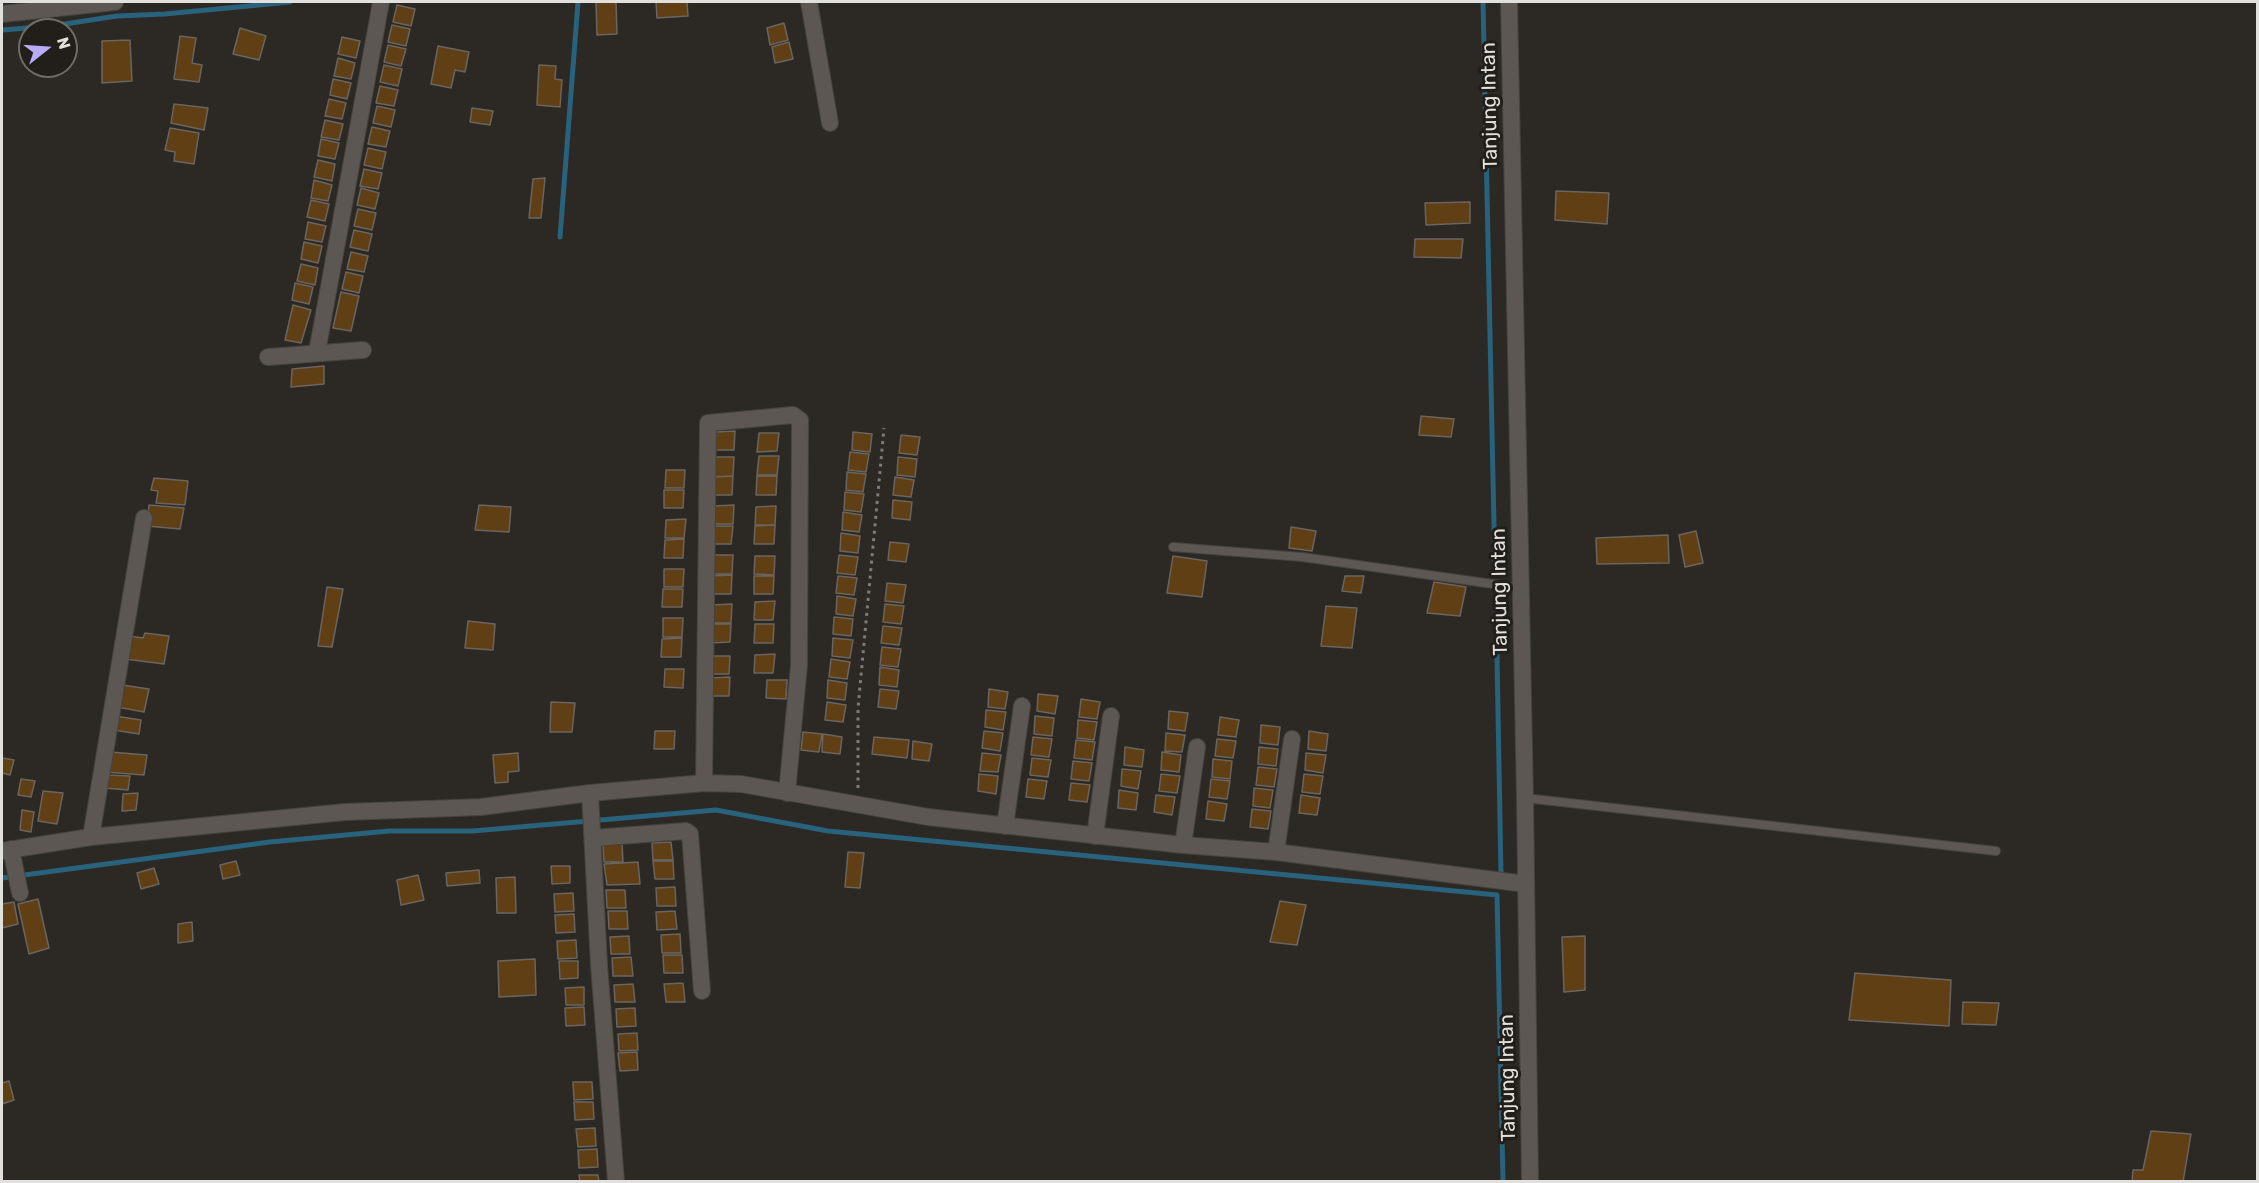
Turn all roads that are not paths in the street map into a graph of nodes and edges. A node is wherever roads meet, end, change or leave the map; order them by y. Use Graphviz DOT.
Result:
graph roads {
  1 [pos="115,2"];
  2 [pos="381,2"];
  3 [pos="808,2"];
  4 [pos="1509,2"];
  5 [pos="83,3"];
  6 [pos="2,14"];
  7 [pos="830,123"];
  8 [pos="363,350"];
  9 [pos="317,352"];
  10 [pos="268,357"];
  11 [pos="144,518"];
  12 [pos="1173,547"];
  13 [pos="1521,588"];
  14 [pos="1022,705"];
  15 [pos="1111,716"];
  16 [pos="1292,739"];
  17 [pos="1197,747"];
  18 [pos="704,783"];
  19 [pos="787,793"];
  20 [pos="1525,798"];
  21 [pos="590,799"];
  22 [pos="1005,826"];
  23 [pos="593,834"];
  24 [pos="1095,836"];
  25 [pos="91,837"];
  26 [pos="1183,846"];
  27 [pos="1996,850"];
  28 [pos="1276,852"];
  29 [pos="9,855"];
  30 [pos="1527,884"];
  31 [pos="19,890"];
  32 [pos="702,991"];
  33 [pos="616,1180"];
  34 [pos="1530,1182"];
  1 -- 5 [label="street"];
  2 -- 9 [label="street"];
  3 -- 7 [label="street"];
  4 -- 13 [label="street, Tanjung Intan"];
  5 -- 6 [label="street"];
  8 -- 9 [label="street"];
  9 -- 10 [label="street"];
  11 -- 25 [label="street"];
  12 -- 13 [label="lane"];
  13 -- 20 [label="street, Tanjung Intan"];
  14 -- 22 [label="street"];
  15 -- 24 [label="street"];
  16 -- 28 [label="street"];
  17 -- 26 [label="street"];
  18 -- 19 [label="street"];
  18 -- 19 [label="street"];
  18 -- 21 [label="street"];
  19 -- 22 [label="street"];
  20 -- 27 [label="lane"];
  20 -- 30 [label="street, Tanjung Intan"];
  21 -- 23 [label="street"];
  21 -- 25 [label="street"];
  22 -- 24 [label="street"];
  23 -- 32 [label="street"];
  23 -- 33 [label="street"];
  24 -- 26 [label="street"];
  25 -- 29 [label="street"];
  26 -- 28 [label="street"];
  28 -- 30 [label="street"];
  29 -- 31 [label="street"];
  30 -- 34 [label="street, Tanjung Intan"];
}
